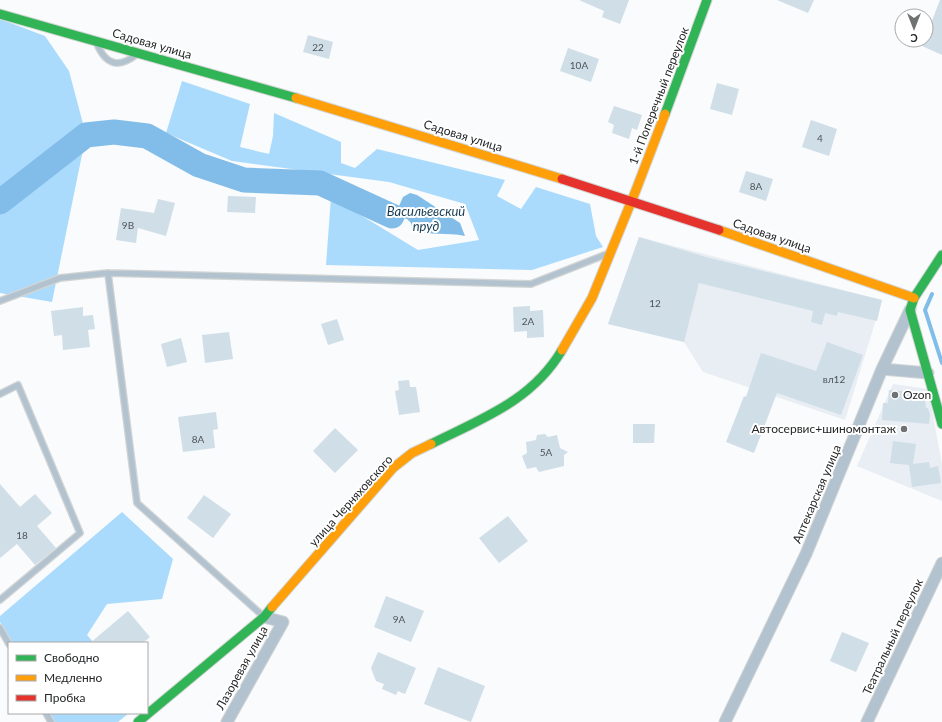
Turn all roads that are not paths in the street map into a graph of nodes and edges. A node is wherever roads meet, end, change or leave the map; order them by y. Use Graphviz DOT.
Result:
graph roads {
  1 [pos="708,0"];
  2 [pos="0,14"];
  3 [pos="96,41"];
  4 [pos="139,53"];
  5 [pos="631,200"];
  6 [pos="611,253"];
  7 [pos="942,255"];
  8 [pos="108,273"];
  9 [pos="914,298"];
  10 [pos="0,301"];
  11 [pos="910,310"];
  12 [pos="882,369"];
  13 [pos="928,373"];
  14 [pos="0,394"];
  15 [pos="942,424"];
  16 [pos="942,563"];
  17 [pos="0,600"];
  18 [pos="264,617"];
  19 [pos="0,628"];
  20 [pos="8,642"];
  21 [pos="148,714"];
  22 [pos="148,714"];
  23 [pos="138,722"];
  24 [pos="227,722"];
  25 [pos="726,722"];
  26 [pos="867,722"];
  1 -- 5 [label="street, 1-й Поперечный переулок"];
  2 -- 3 [label="street, Садовая улица"];
  3 -- 4 [label="street, Садовая улица"];
  3 -- 4 [label="lane"];
  4 -- 5 [label="street, Садовая улица"];
  5 -- 6 [label="street, улица Черняховского"];
  5 -- 9 [label="street, Садовая улица"];
  6 -- 8 [label="lane"];
  6 -- 18 [label="street, улица Черняховского"];
  7 -- 9 [label="street, Аптекарская улица"];
  8 -- 10 [label="lane"];
  8 -- 18 [label="lane"];
  9 -- 11 [label="street, Аптекарская улица"];
  11 -- 12 [label="street, Аптекарская улица"];
  11 -- 13 [label="street"];
  12 -- 13 [label="street"];
  12 -- 25 [label="street, Аптекарская улица"];
  13 -- 15 [label="street"];
  14 -- 17 [label="lane"];
  16 -- 26 [label="street, Театральный переулок"];
  18 -- 22 [label="street, улица Черняховского"];
  18 -- 24 [label="street, Лазоревая улица"];
  19 -- 20 [label="lane"];
  21 -- 23 [label="street, улица Черняховского"];
}
